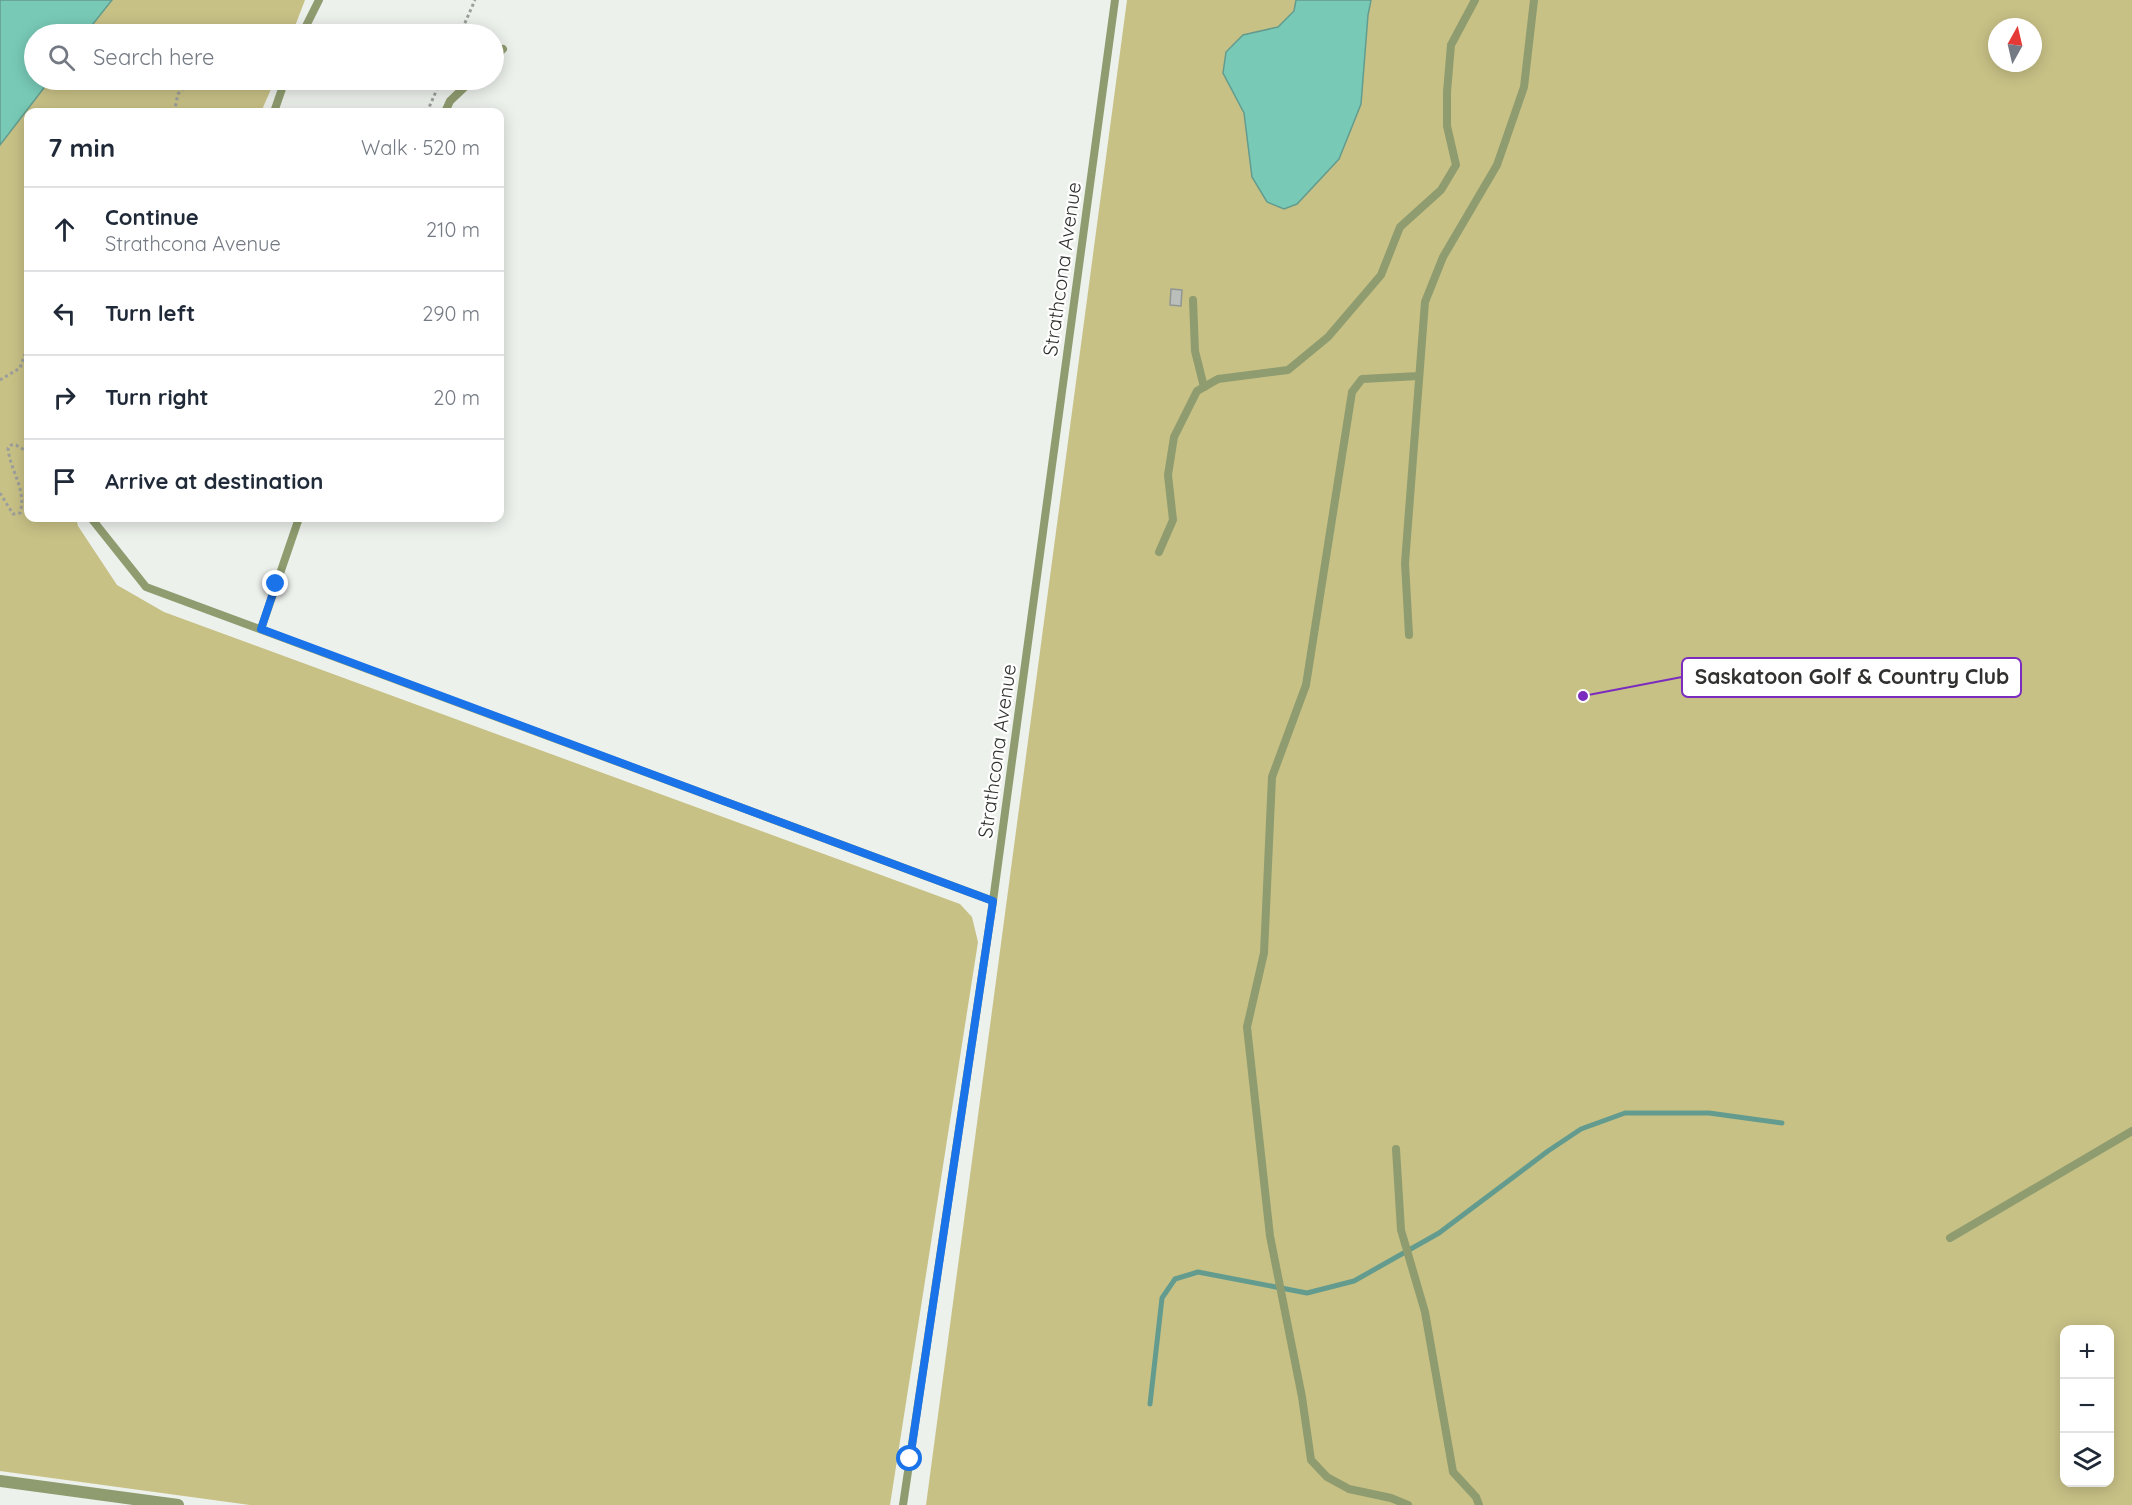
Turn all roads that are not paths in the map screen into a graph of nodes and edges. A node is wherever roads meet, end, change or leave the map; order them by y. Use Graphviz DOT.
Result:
graph roads {
  1 [pos="319,0"];
  2 [pos="1115,0"];
  3 [pos="1475,0"];
  4 [pos="1534,0"];
  5 [pos="307,24"];
  6 [pos="282,90"];
  7 [pos="462,90"];
  8 [pos="275,108"];
  9 [pos="447,108"];
  10 [pos="1193,300"];
  11 [pos="1419,376"];
  12 [pos="1204,387"];
  13 [pos="94,522"];
  14 [pos="298,522"];
  15 [pos="1159,552"];
  16 [pos="261,629"];
  17 [pos="1409,635"];
  18 [pos="993,901"];
  19 [pos="2132,1131"];
  20 [pos="1396,1149"];
  21 [pos="1950,1238"];
  22 [pos="0,1481"];
  23 [pos="178,1505"];
  24 [pos="903,1505"];
  25 [pos="1408,1505"];
  26 [pos="1479,1505"];
  1 -- 5 [label="lane"];
  2 -- 18 [label="lane, Strathcona Avenue"];
  3 -- 12 [label="lane"];
  4 -- 11 [label="lane"];
  6 -- 8 [label="lane"];
  7 -- 9 [label="lane"];
  10 -- 12 [label="lane"];
  11 -- 17 [label="lane"];
  11 -- 25 [label="lane"];
  12 -- 15 [label="lane"];
  13 -- 16 [label="lane"];
  14 -- 16 [label="lane"];
  16 -- 18 [label="lane"];
  18 -- 24 [label="lane, Strathcona Avenue"];
  19 -- 21 [label="lane"];
  20 -- 26 [label="lane"];
  22 -- 23 [label="street"];
}
